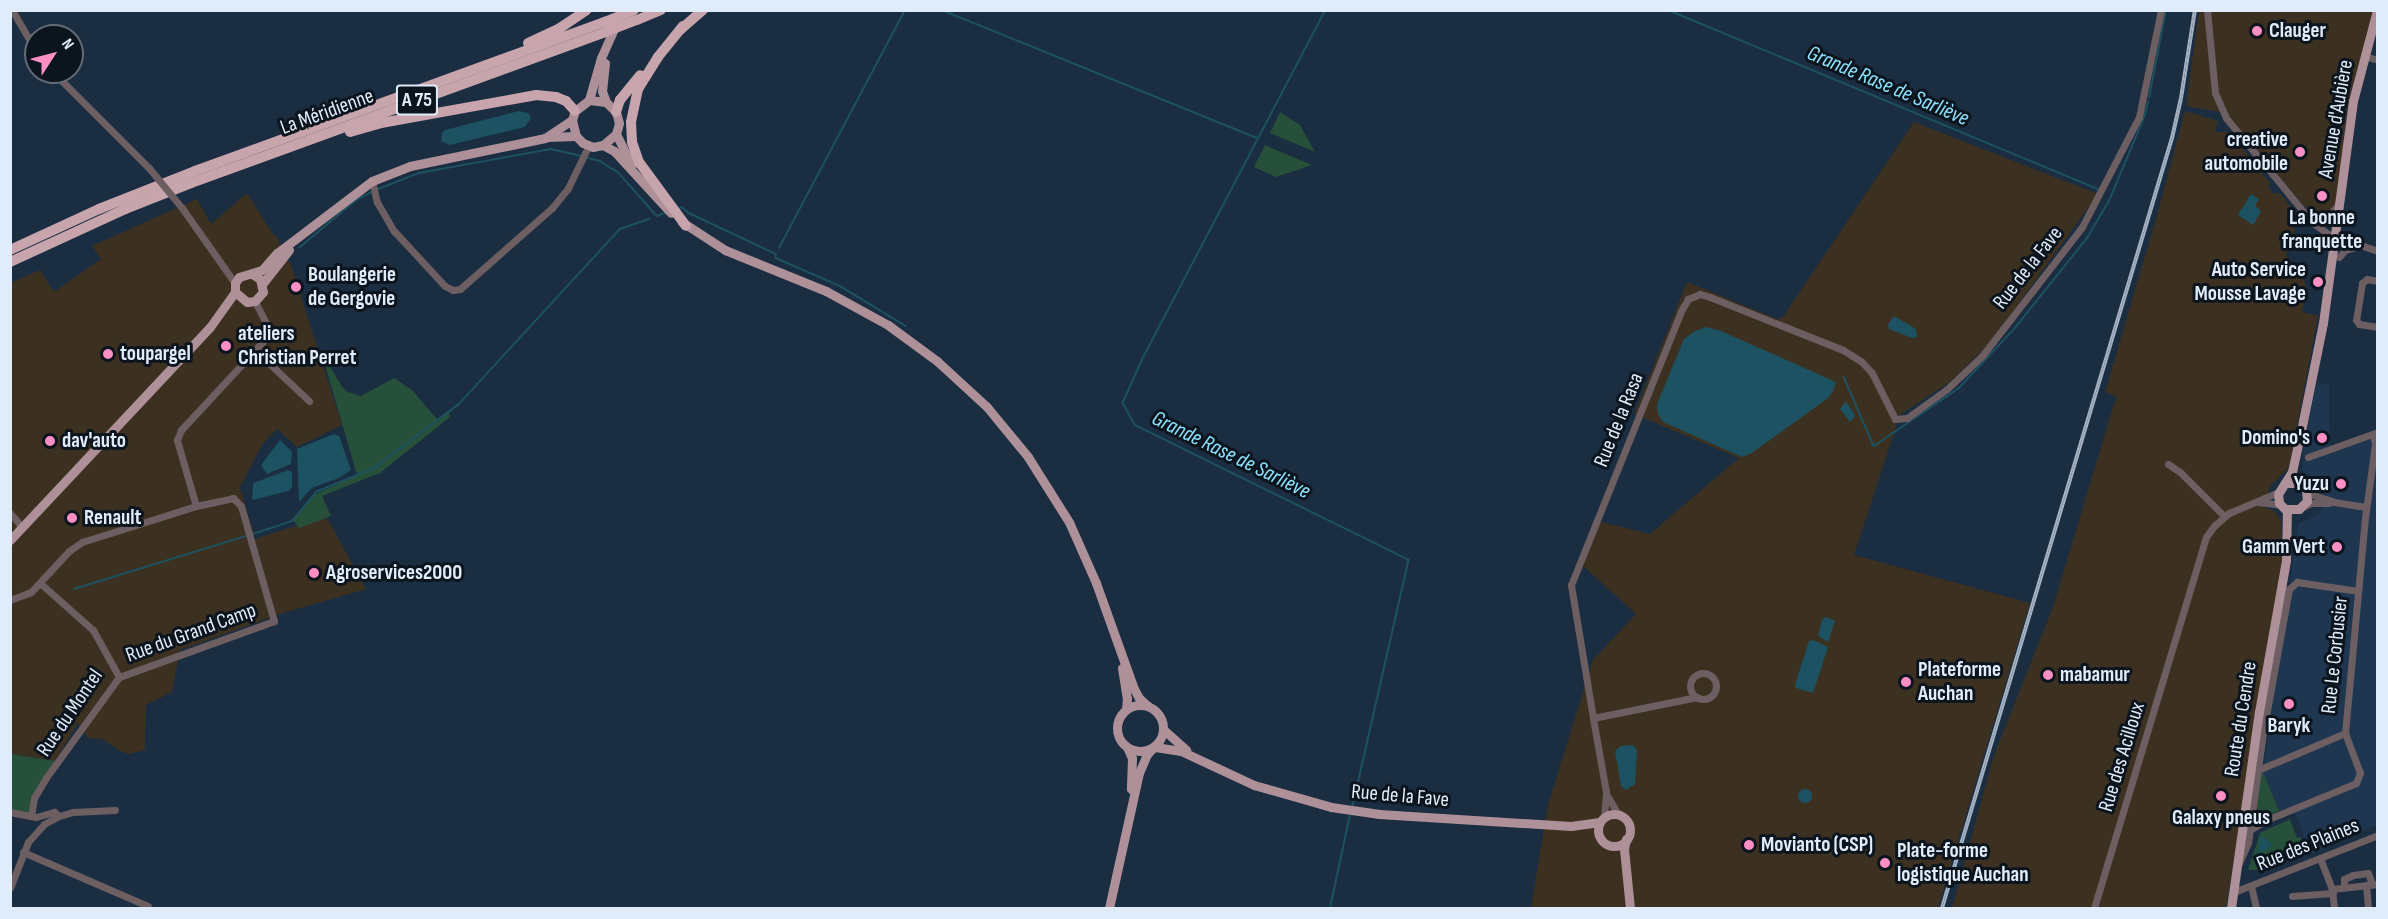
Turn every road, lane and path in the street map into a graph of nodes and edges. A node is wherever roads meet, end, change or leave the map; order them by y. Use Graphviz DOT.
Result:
graph roads {
  1 [pos="12,10"];
  2 [pos="587,10"];
  3 [pos="624,10"];
  4 [pos="661,10"];
  5 [pos="703,10"];
  6 [pos="2161,10"];
  7 [pos="2207,10"];
  8 [pos="2378,10"];
  9 [pos="636,15"];
  10 [pos="683,26"];
  11 [pos="605,27"];
  12 [pos="2378,27"];
  13 [pos="24,30"];
  14 [pos="2370,58"];
  15 [pos="465,72"];
  16 [pos="65,84"];
  17 [pos="589,100"];
  18 [pos="606,102"];
  19 [pos="616,112"];
  20 [pos="573,116"];
  21 [pos="616,134"];
  22 [pos="576,136"];
  23 [pos="545,138"];
  24 [pos="603,145"];
  25 [pos="585,153"];
  26 [pos="229,168"];
  27 [pos="639,177"];
  28 [pos="374,188"];
  29 [pos="2340,202"];
  30 [pos="2308,218"];
  31 [pos="686,226"];
  32 [pos="307,232"];
  33 [pos="2339,236"];
  34 [pos="2362,245"];
  35 [pos="10,250"];
  36 [pos="2378,251"];
  37 [pos="2339,257"];
  38 [pos="10,262"];
  39 [pos="223,267"];
  40 [pos="248,274"];
  41 [pos="2378,281"];
  42 [pos="263,283"];
  43 [pos="235,287"];
  44 [pos="242,301"];
  45 [pos="255,301"];
  46 [pos="2323,323"];
  47 [pos="210,327"];
  48 [pos="2378,327"];
  49 [pos="1843,350"];
  50 [pos="256,351"];
  51 [pos="309,401"];
  52 [pos="2375,433"];
  53 [pos="2300,434"];
  54 [pos="2308,457"];
  55 [pos="2168,464"];
  56 [pos="2285,483"];
  57 [pos="2300,484"];
  58 [pos="2278,492"];
  59 [pos="2307,493"];
  60 [pos="2255,502"];
  61 [pos="2334,502"];
  62 [pos="196,506"];
  63 [pos="2366,507"];
  64 [pos="2284,508"];
  65 [pos="2301,508"];
  66 [pos="10,513"];
  67 [pos="2224,516"];
  68 [pos="22,527"];
  69 [pos="2288,536"];
  70 [pos="10,540"];
  71 [pos="40,583"];
  72 [pos="2358,591"];
  73 [pos="10,600"];
  74 [pos="1114,634"];
  75 [pos="119,677"];
  76 [pos="1689,685"];
  77 [pos="1696,697"];
  78 [pos="1666,703"];
  79 [pos="1148,706"];
  80 [pos="1126,710"];
  81 [pos="1593,718"];
  82 [pos="1164,730"];
  83 [pos="2345,733"];
  84 [pos="1127,747"];
  85 [pos="1154,747"];
  86 [pos="2261,751"];
  87 [pos="2277,760"];
  88 [pos="2258,770"];
  89 [pos="1230,774"];
  90 [pos="1606,792"];
  91 [pos="115,810"];
  92 [pos="10,812"];
  93 [pos="1129,812"];
  94 [pos="2252,812"];
  95 [pos="1618,814"];
  96 [pos="31,816"];
  97 [pos="59,816"];
  98 [pos="1602,820"];
  99 [pos="2266,820"];
  100 [pos="1571,826"];
  101 [pos="2250,830"];
  102 [pos="1599,835"];
  103 [pos="2378,835"];
  104 [pos="1626,839"];
  105 [pos="1612,845"];
  106 [pos="23,852"];
  107 [pos="2320,858"];
  108 [pos="2237,865"];
  109 [pos="1627,873"];
  110 [pos="2236,878"];
  111 [pos="2372,885"];
  112 [pos="2251,886"];
  113 [pos="10,888"];
  114 [pos="2344,888"];
  115 [pos="2332,891"];
  116 [pos="2234,892"];
  117 [pos="2292,896"];
  118 [pos="148,906"];
  119 [pos="1109,909"];
  120 [pos="1630,909"];
  121 [pos="2094,909"];
  122 [pos="2231,909"];
  123 [pos="2256,909"];
  124 [pos="2334,909"];
  125 [pos="2368,909"];
  1 -- 13 [label="street"];
  2 -- 15 [label="highway"];
  3 -- 17 [label="main road"];
  3 -- 18 [label="main road"];
  4 -- 9 [label="highway, La Méridienne / A 75"];
  5 -- 10 [label="highway"];
  6 -- 49 [label="street, Rue de la Fave"];
  7 -- 30 [label="street"];
  8 -- 14 [label="main road, Avenue d'Aubière"];
  9 -- 11 [label="highway, La Méridienne / A 75, bridge"];
  10 -- 19 [label="highway"];
  10 -- 31 [label="highway"];
  11 -- 15 [label="highway, La Méridienne / A 75"];
  11 -- 26 [label="highway, La Méridienne / A 75"];
  12 -- 14 [label="main road, Avenue d'Aubière"];
  14 -- 29 [label="main road, Avenue d'Aubière"];
  14 -- 33 [label="main road, Avenue d'Aubière"];
  15 -- 35 [label="highway, La Méridienne / A 75"];
  16 -- 39 [label="street, bridge"];
  17 -- 18 [label="main road"];
  17 -- 20 [label="main road"];
  18 -- 19 [label="main road"];
  19 -- 21 [label="main road"];
  20 -- 22 [label="main road"];
  20 -- 23 [label="main road"];
  20 -- 26 [label="highway"];
  21 -- 24 [label="main road"];
  21 -- 27 [label="main road"];
  22 -- 23 [label="main road"];
  22 -- 25 [label="main road"];
  23 -- 28 [label="main road"];
  24 -- 25 [label="main road"];
  24 -- 27 [label="main road"];
  25 -- 28 [label="street"];
  26 -- 38 [label="highway, La Méridienne / A 75"];
  27 -- 31 [label="main road"];
  28 -- 32 [label="main road"];
  29 -- 30 [label="street"];
  29 -- 33 [label="main road, Avenue d'Aubière"];
  30 -- 33 [label="street"];
  31 -- 74 [label="main road"];
  32 -- 40 [label="main road"];
  32 -- 42 [label="main road"];
  33 -- 34 [label="street"];
  33 -- 37 [label="main road"];
  33 -- 46 [label="main road"];
  34 -- 36 [label="street"];
  34 -- 37 [label="street"];
  37 -- 46 [label="main road"];
  39 -- 40 [label="street"];
  39 -- 43 [label="street"];
  40 -- 42 [label="main road"];
  40 -- 43 [label="main road"];
  41 -- 48 [label="street"];
  42 -- 45 [label="main road"];
  43 -- 44 [label="main road"];
  43 -- 47 [label="main road"];
  44 -- 45 [label="main road"];
  44 -- 47 [label="main road"];
  45 -- 50 [label="street"];
  46 -- 53 [label="main road"];
  47 -- 68 [label="main road"];
  49 -- 81 [label="street, Rue de la Rasa"];
  50 -- 51 [label="street"];
  50 -- 62 [label="street"];
  52 -- 54 [label="street"];
  52 -- 63 [label="street, Rue Le Corbusier"];
  53 -- 56 [label="main road"];
  53 -- 57 [label="main road"];
  55 -- 67 [label="street"];
  56 -- 57 [label="main road"];
  56 -- 58 [label="main road"];
  57 -- 59 [label="main road"];
  58 -- 60 [label="street, Rue des Acilloux"];
  58 -- 64 [label="main road"];
  59 -- 61 [label="street"];
  59 -- 65 [label="main road"];
  60 -- 64 [label="street"];
  60 -- 67 [label="street, Rue des Acilloux"];
  61 -- 63 [label="street"];
  61 -- 65 [label="street"];
  62 -- 71 [label="street"];
  62 -- 75 [label="street, Rue du Grand Camp"];
  63 -- 72 [label="street, Rue Le Corbusier"];
  64 -- 65 [label="main road"];
  64 -- 69 [label="main road, Route du Cendre"];
  65 -- 69 [label="main road, Route du Cendre"];
  66 -- 68 [label="street"];
  67 -- 121 [label="street, Rue des Acilloux"];
  68 -- 70 [label="main road"];
  69 -- 108 [label="main road, Route du Cendre"];
  71 -- 73 [label="street"];
  71 -- 75 [label="street, Rue du Montel"];
  72 -- 83 [label="street, Rue Le Corbusier"];
  72 -- 86 [label="street"];
  74 -- 79 [label="main road"];
  74 -- 80 [label="main road"];
  75 -- 96 [label="street, Rue du Montel"];
  76 -- 77 [label="street"];
  76 -- 77 [label="street"];
  76 -- 78 [label="street"];
  77 -- 78 [label="street"];
  78 -- 81 [label="street"];
  79 -- 80 [label="main road"];
  79 -- 82 [label="main road"];
  80 -- 84 [label="main road"];
  81 -- 90 [label="street"];
  82 -- 85 [label="main road"];
  82 -- 89 [label="main road, Rue de la Fave"];
  83 -- 87 [label="street, Rue Le Corbusier"];
  83 -- 99 [label="street"];
  84 -- 85 [label="main road"];
  84 -- 93 [label="main road"];
  85 -- 89 [label="main road, Rue de la Fave"];
  85 -- 93 [label="main road"];
  86 -- 87 [label="street"];
  86 -- 88 [label="street"];
  87 -- 88 [label="street, Rue Le Corbusier"];
  88 -- 94 [label="street"];
  89 -- 100 [label="main road, Rue de la Fave"];
  90 -- 95 [label="street"];
  90 -- 98 [label="street"];
  91 -- 97 [label="street"];
  92 -- 96 [label="street"];
  93 -- 119 [label="main road"];
  94 -- 99 [label="street"];
  94 -- 101 [label="street"];
  95 -- 98 [label="main road"];
  95 -- 104 [label="main road"];
  96 -- 97 [label="street"];
  97 -- 106 [label="street"];
  98 -- 100 [label="main road, Rue de la Fave"];
  98 -- 102 [label="main road"];
  99 -- 101 [label="street"];
  100 -- 102 [label="main road, Rue de la Fave"];
  101 -- 108 [label="street"];
  102 -- 105 [label="main road"];
  103 -- 107 [label="street, Rue des Plaines"];
  104 -- 105 [label="main road"];
  104 -- 109 [label="main road"];
  105 -- 109 [label="main road"];
  106 -- 113 [label="street"];
  106 -- 118 [label="street"];
  107 -- 112 [label="street, Rue des Plaines"];
  107 -- 115 [label="street"];
  108 -- 110 [label="main road, Route du Cendre"];
  109 -- 120 [label="main road"];
  110 -- 112 [label="street, Rue des Plaines"];
  110 -- 116 [label="main road, Route du Cendre"];
  111 -- 114 [label="street"];
  111 -- 114 [label="street"];
  111 -- 125 [label="street"];
  112 -- 116 [label="street, Rue des Plaines"];
  112 -- 123 [label="street"];
  114 -- 115 [label="street"];
  115 -- 117 [label="street"];
  115 -- 124 [label="street"];
  116 -- 122 [label="main road, Route du Cendre"];
}
